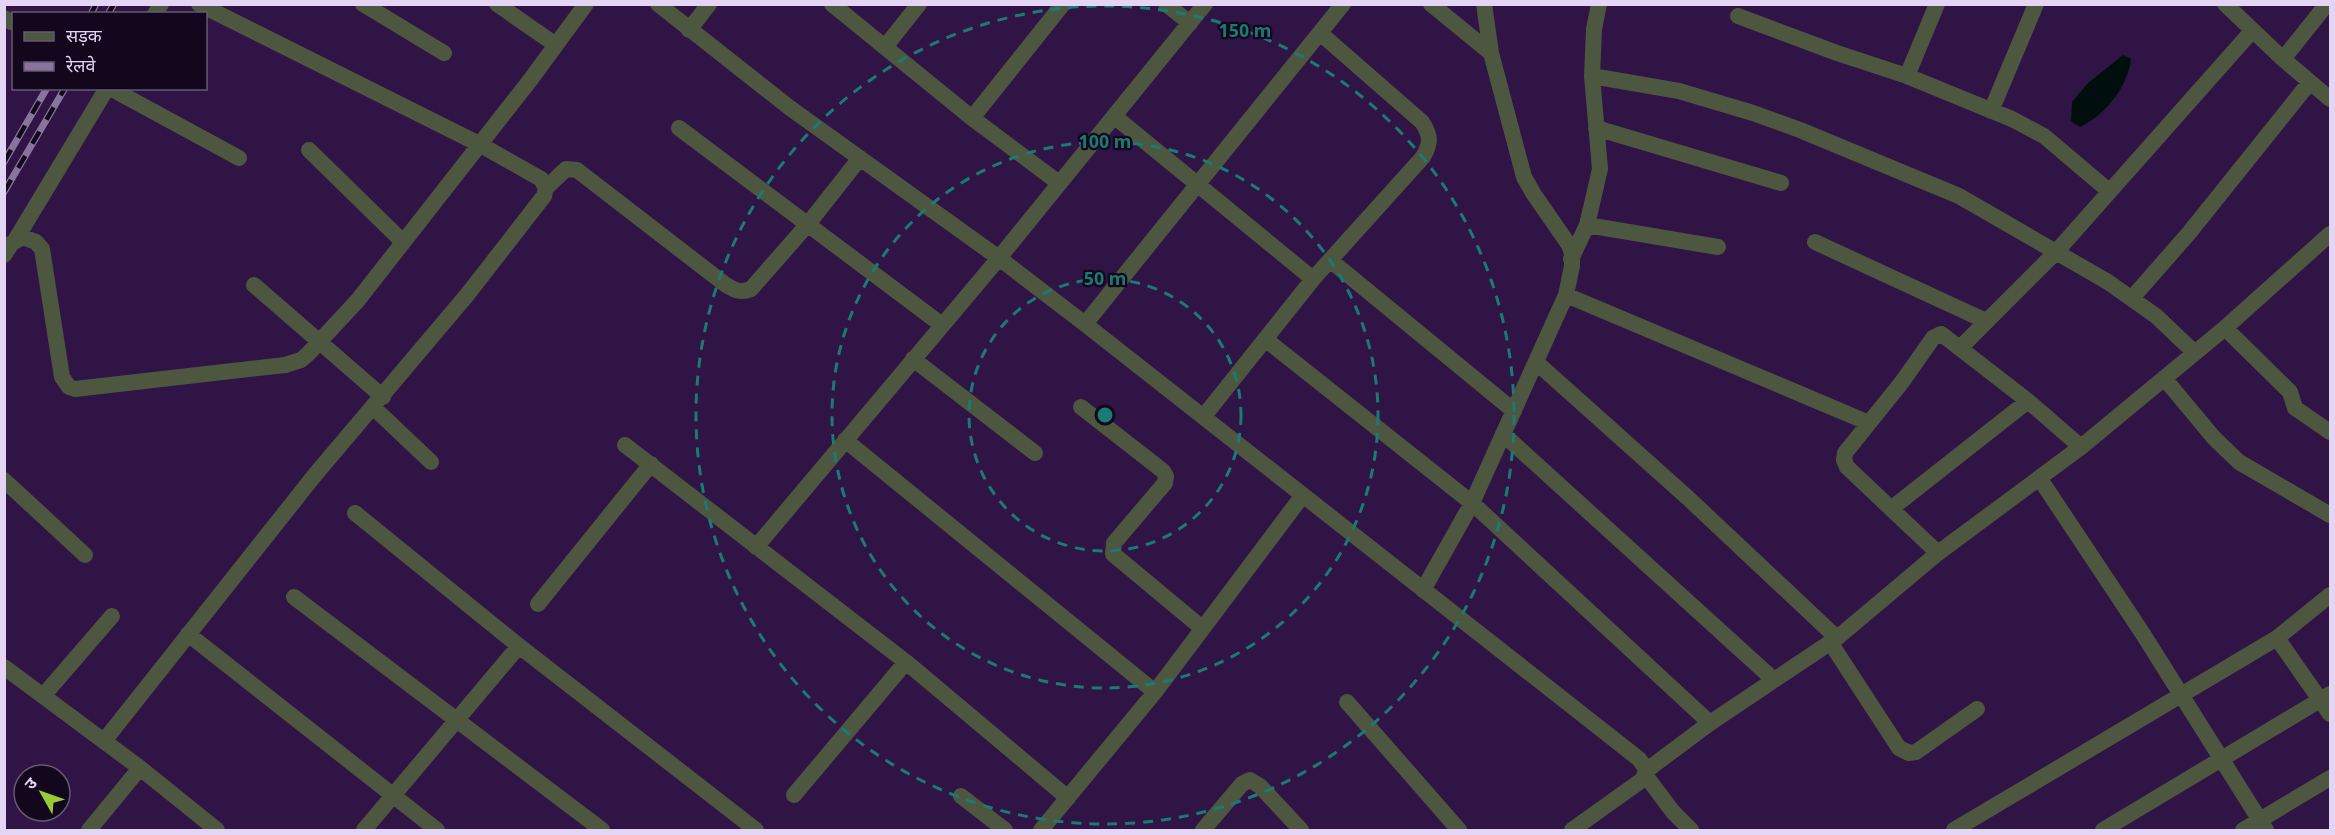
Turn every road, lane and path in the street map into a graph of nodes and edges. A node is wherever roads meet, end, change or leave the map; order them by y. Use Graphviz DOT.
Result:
graph roads {
  1 [pos="199,4"];
  2 [pos="363,4"];
  3 [pos="497,4"];
  4 [pos="586,4"];
  5 [pos="658,4"];
  6 [pos="709,4"];
  7 [pos="832,4"];
  8 [pos="919,4"];
  9 [pos="1063,4"];
  10 [pos="1166,4"];
  11 [pos="1205,4"];
  12 [pos="1344,4"];
  13 [pos="1431,4"];
  14 [pos="1484,4"];
  15 [pos="1599,4"];
  16 [pos="1936,4"];
  17 [pos="2036,4"];
  18 [pos="2225,4"];
  19 [pos="2327,4"];
  20 [pos="1738,16"];
  21 [pos="1190,23"];
  22 [pos="689,30"];
  23 [pos="2252,31"];
  24 [pos="1320,33"];
  25 [pos="556,45"];
  26 [pos="885,47"];
  27 [pos="444,53"];
  28 [pos="1491,53"];
  29 [pos="2283,59"];
  30 [pos="1592,76"];
  31 [pos="1907,76"];
  32 [pos="2310,82"];
  33 [pos="108,90"];
  34 [pos="113,90"];
  35 [pos="2331,99"];
  36 [pos="1991,111"];
  37 [pos="1114,116"];
  38 [pos="972,118"];
  39 [pos="1596,128"];
  40 [pos="679,129"];
  41 [pos="479,144"];
  42 [pos="309,150"];
  43 [pos="239,158"];
  44 [pos="860,158"];
  45 [pos="1059,183"];
  46 [pos="1781,183"];
  47 [pos="1198,184"];
  48 [pos="546,188"];
  49 [pos="2109,191"];
  50 [pos="808,224"];
  51 [pos="1587,225"];
  52 [pos="2331,234"];
  53 [pos="16,239"];
  54 [pos="403,242"];
  55 [pos="1815,242"];
  56 [pos="1718,247"];
  57 [pos="2056,252"];
  58 [pos="4,255"];
  59 [pos="999,258"];
  60 [pos="1572,259"];
  61 [pos="1330,260"];
  62 [pos="1313,279"];
  63 [pos="254,285"];
  64 [pos="1566,295"];
  65 [pos="2132,298"];
  66 [pos="1986,321"];
  67 [pos="1085,324"];
  68 [pos="942,325"];
  69 [pos="2224,328"];
  70 [pos="1266,339"];
  71 [pos="320,341"];
  72 [pos="1960,348"];
  73 [pos="2194,352"];
  74 [pos="913,359"];
  75 [pos="1537,363"];
  76 [pos="2164,378"];
  77 [pos="2028,401"];
  78 [pos="378,402"];
  79 [pos="1081,408"];
  80 [pos="1514,411"];
  81 [pos="1204,416"];
  82 [pos="1869,423"];
  83 [pos="2331,432"];
  84 [pos="1503,434"];
  85 [pos="845,440"];
  86 [pos="625,445"];
  87 [pos="2081,447"];
  88 [pos="1035,453"];
  89 [pos="431,462"];
  90 [pos="651,464"];
  91 [pos="2040,479"];
  92 [pos="4,480"];
  93 [pos="1303,495"];
  94 [pos="1472,503"];
  95 [pos="1892,508"];
  96 [pos="355,513"];
  97 [pos="2331,515"];
  98 [pos="756,547"];
  99 [pos="1938,553"];
  100 [pos="86,555"];
  101 [pos="1423,590"];
  102 [pos="2331,595"];
  103 [pos="294,597"];
  104 [pos="538,604"];
  105 [pos="112,616"];
  106 [pos="1202,628"];
  107 [pos="188,634"];
  108 [pos="2277,638"];
  109 [pos="1833,640"];
  110 [pos="519,646"];
  111 [pos="906,662"];
  112 [pos="4,667"];
  113 [pos="1774,680"];
  114 [pos="1155,692"];
  115 [pos="43,696"];
  116 [pos="2182,696"];
  117 [pos="1347,702"];
  118 [pos="2328,703"];
  119 [pos="1977,709"];
  120 [pos="454,720"];
  121 [pos="1710,723"];
  122 [pos="104,741"];
  123 [pos="2222,758"];
  124 [pos="140,768"];
  125 [pos="1646,773"];
  126 [pos="2331,778"];
  127 [pos="794,795"];
  128 [pos="961,796"];
  129 [pos="392,797"];
  130 [pos="1068,798"];
  131 [pos="2263,826"];
  132 [pos="89,831"];
  133 [pos="217,831"];
  134 [pos="364,831"];
  135 [pos="437,831"];
  136 [pos="602,831"];
  137 [pos="756,831"];
  138 [pos="1005,831"];
  139 [pos="1041,831"];
  140 [pos="1203,831"];
  141 [pos="1301,831"];
  142 [pos="1459,831"];
  143 [pos="1572,831"];
  144 [pos="1691,831"];
  145 [pos="1954,831"];
  146 [pos="2103,831"];
  147 [pos="2243,831"];
  1 -- 41 [label="street"];
  2 -- 27 [label="street"];
  3 -- 25 [label="street"];
  4 -- 25 [label="street"];
  5 -- 22 [label="street"];
  6 -- 22 [label="street"];
  7 -- 26 [label="street"];
  8 -- 26 [label="street"];
  9 -- 38 [label="street"];
  10 -- 21 [label="street"];
  11 -- 21 [label="street"];
  12 -- 24 [label="street"];
  13 -- 28 [label="street"];
  14 -- 28 [label="street"];
  15 -- 30 [label="street"];
  16 -- 31 [label="street"];
  17 -- 36 [label="street"];
  18 -- 23 [label="street"];
  19 -- 29 [label="street"];
  20 -- 31 [label="street"];
  21 -- 37 [label="street"];
  22 -- 44 [label="street"];
  23 -- 29 [label="street"];
  23 -- 49 [label="street"];
  24 -- 47 [label="street"];
  24 -- 61 [label="street"];
  25 -- 41 [label="street"];
  26 -- 38 [label="street"];
  28 -- 60 [label="street"];
  29 -- 32 [label="street"];
  30 -- 39 [label="street"];
  30 -- 57 [label="street"];
  31 -- 36 [label="street"];
  32 -- 35 [label="street"];
  32 -- 65 [label="street"];
  33 -- 53 [label="street"];
  34 -- 43 [label="street"];
  36 -- 49 [label="street"];
  37 -- 45 [label="street"];
  37 -- 47 [label="street"];
  38 -- 45 [label="street"];
  39 -- 46 [label="street"];
  39 -- 51 [label="street"];
  40 -- 50 [label="street"];
  41 -- 48 [label="street"];
  41 -- 54 [label="street"];
  42 -- 54 [label="street"];
  44 -- 50 [label="street"];
  44 -- 59 [label="street"];
  45 -- 59 [label="street"];
  47 -- 62 [label="street"];
  47 -- 67 [label="street"];
  48 -- 50 [label="street"];
  48 -- 78 [label="street"];
  49 -- 57 [label="street"];
  50 -- 68 [label="street"];
  51 -- 56 [label="street"];
  51 -- 60 [label="street"];
  52 -- 69 [label="street"];
  53 -- 58 [label="street"];
  53 -- 71 [label="street"];
  54 -- 71 [label="street"];
  55 -- 66 [label="street"];
  57 -- 65 [label="street"];
  57 -- 66 [label="street"];
  59 -- 67 [label="street"];
  59 -- 68 [label="street"];
  60 -- 64 [label="street"];
  61 -- 62 [label="street"];
  61 -- 80 [label="street"];
  62 -- 70 [label="street"];
  63 -- 71 [label="street"];
  64 -- 75 [label="street"];
  64 -- 82 [label="street"];
  65 -- 73 [label="street"];
  66 -- 72 [label="street"];
  67 -- 81 [label="street"];
  68 -- 74 [label="street"];
  69 -- 73 [label="street"];
  69 -- 83 [label="street"];
  70 -- 81 [label="street"];
  70 -- 94 [label="street"];
  71 -- 78 [label="street"];
  72 -- 77 [label="street"];
  72 -- 82 [label="street"];
  73 -- 76 [label="street"];
  74 -- 85 [label="street"];
  74 -- 88 [label="street"];
  75 -- 80 [label="street"];
  75 -- 109 [label="street"];
  76 -- 87 [label="street"];
  76 -- 97 [label="street"];
  77 -- 87 [label="street"];
  77 -- 95 [label="street"];
  78 -- 89 [label="street"];
  78 -- 107 [label="street"];
  79 -- 106 [label="street"];
  80 -- 84 [label="street"];
  81 -- 93 [label="street"];
  82 -- 95 [label="street"];
  84 -- 94 [label="street"];
  84 -- 113 [label="street"];
  85 -- 98 [label="street"];
  85 -- 114 [label="street"];
  86 -- 90 [label="street"];
  87 -- 91 [label="street"];
  90 -- 98 [label="street"];
  90 -- 104 [label="street"];
  91 -- 99 [label="street"];
  91 -- 116 [label="street"];
  92 -- 100 [label="street"];
  93 -- 101 [label="street"];
  93 -- 106 [label="street"];
  94 -- 101 [label="street"];
  94 -- 121 [label="street"];
  95 -- 99 [label="street"];
  96 -- 110 [label="street"];
  98 -- 111 [label="street"];
  99 -- 109 [label="street"];
  101 -- 125 [label="street"];
  102 -- 108 [label="street"];
  103 -- 120 [label="street"];
  105 -- 115 [label="street"];
  106 -- 114 [label="street"];
  107 -- 122 [label="street"];
  107 -- 129 [label="street"];
  108 -- 116 [label="street"];
  108 -- 118 [label="street"];
  109 -- 113 [label="street"];
  109 -- 119 [label="street"];
  110 -- 120 [label="street"];
  110 -- 137 [label="street"];
  111 -- 127 [label="street"];
  111 -- 130 [label="street"];
  112 -- 115 [label="street"];
  113 -- 121 [label="street"];
  114 -- 130 [label="street"];
  115 -- 122 [label="street"];
  116 -- 123 [label="street"];
  116 -- 145 [label="street"];
  117 -- 142 [label="street"];
  118 -- 123 [label="street"];
  120 -- 129 [label="street"];
  120 -- 136 [label="street"];
  121 -- 125 [label="street"];
  122 -- 124 [label="street"];
  123 -- 131 [label="street"];
  123 -- 146 [label="street"];
  124 -- 132 [label="street"];
  124 -- 133 [label="street"];
  125 -- 143 [label="street"];
  125 -- 144 [label="street"];
  126 -- 131 [label="street"];
  128 -- 138 [label="street"];
  129 -- 134 [label="street"];
  129 -- 135 [label="street"];
  130 -- 139 [label="street"];
  131 -- 147 [label="street"];
  140 -- 141 [label="street"];
}
